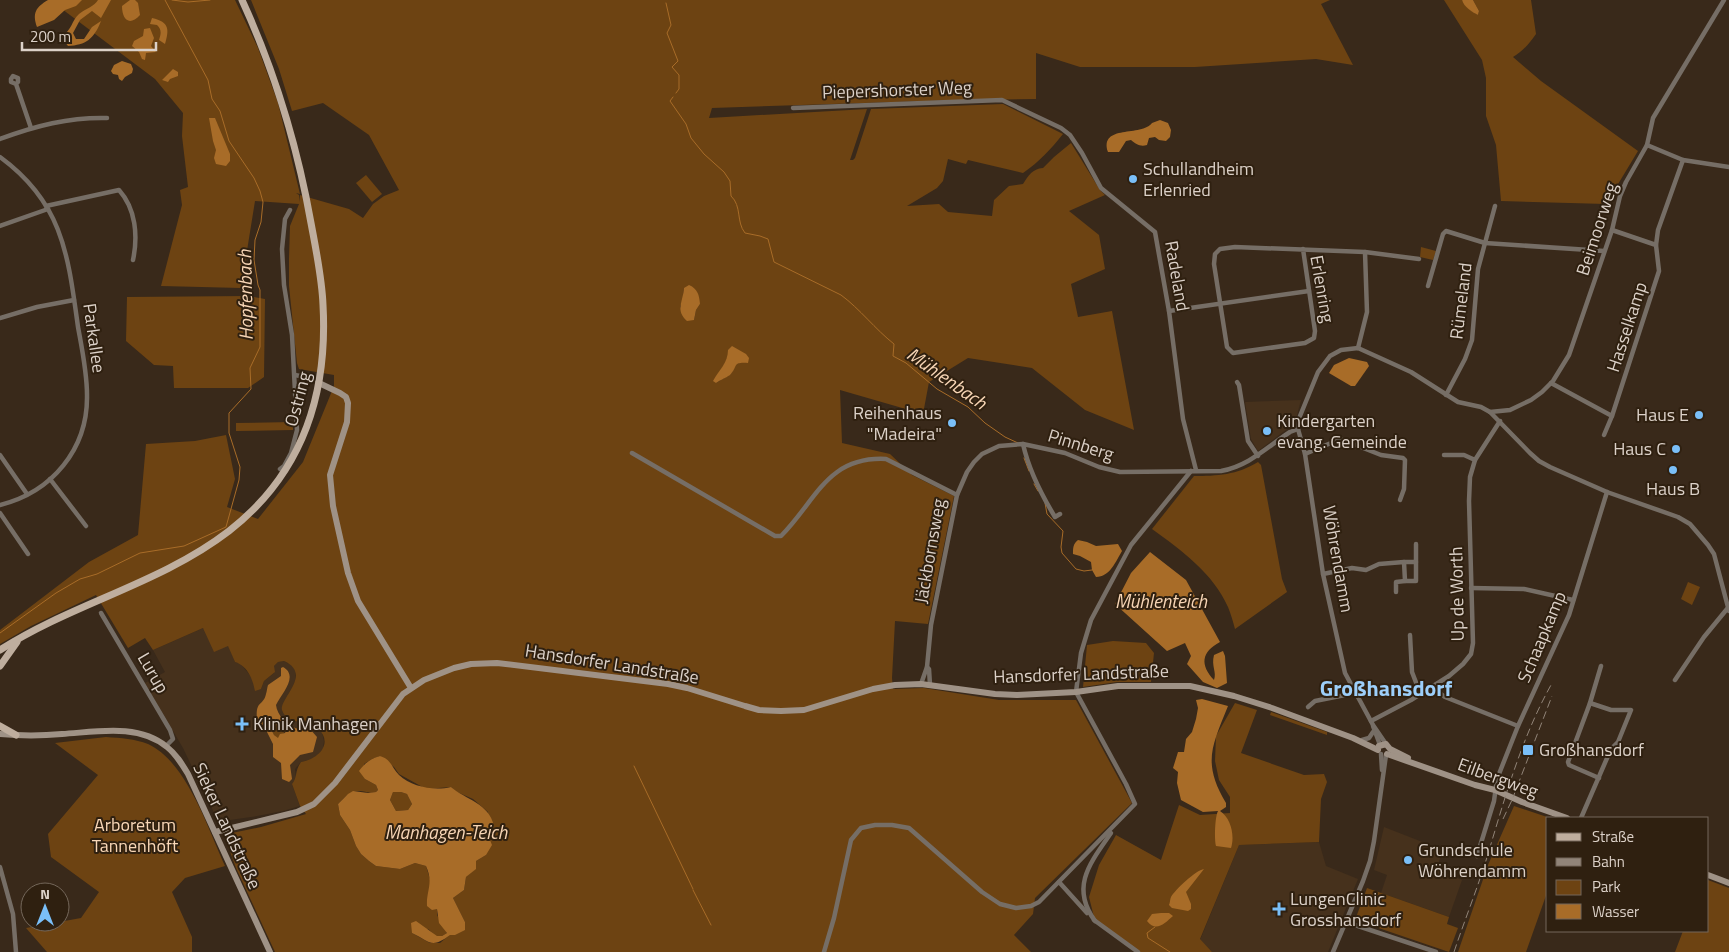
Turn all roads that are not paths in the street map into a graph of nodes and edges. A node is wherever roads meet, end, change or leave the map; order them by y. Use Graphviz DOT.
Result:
graph roads {
  1 [pos="1724,0"];
  2 [pos="243,1"];
  3 [pos="16,84"];
  4 [pos="1002,100"];
  5 [pos="793,108"];
  6 [pos="107,118"];
  7 [pos="31,128"];
  8 [pos="0,139"];
  9 [pos="1648,145"];
  10 [pos="0,157"];
  11 [pos="1683,160"];
  12 [pos="1729,167"];
  13 [pos="1495,206"];
  14 [pos="47,208"];
  15 [pos="290,210"];
  16 [pos="0,226"];
  17 [pos="1612,230"];
  18 [pos="1485,243"];
  19 [pos="1656,245"];
  20 [pos="1303,249"];
  21 [pos="1604,251"];
  22 [pos="1365,252"];
  23 [pos="1419,259"];
  24 [pos="133,260"];
  25 [pos="1428,286"];
  26 [pos="1309,291"];
  27 [pos="74,300"];
  28 [pos="1220,305"];
  29 [pos="1169,311"];
  30 [pos="0,318"];
  31 [pos="1358,348"];
  32 [pos="295,375"];
  33 [pos="1237,382"];
  34 [pos="319,383"];
  35 [pos="1551,383"];
  36 [pos="1446,395"];
  37 [pos="1510,410"];
  38 [pos="1490,412"];
  39 [pos="1612,416"];
  40 [pos="1499,421"];
  41 [pos="1298,429"];
  42 [pos="1604,436"];
  43 [pos="1023,444"];
  44 [pos="632,453"];
  45 [pos="1305,454"];
  46 [pos="0,455"];
  47 [pos="1444,455"];
  48 [pos="1258,456"];
  49 [pos="1475,460"];
  50 [pos="280,469"];
  51 [pos="1194,470"];
  52 [pos="50,479"];
  53 [pos="1607,492"];
  54 [pos="27,494"];
  55 [pos="957,495"];
  56 [pos="1400,500"];
  57 [pos="0,505"];
  58 [pos="0,513"];
  59 [pos="1060,514"];
  60 [pos="86,526"];
  61 [pos="1416,544"];
  62 [pos="28,554"];
  63 [pos="1404,562"];
  64 [pos="1416,562"];
  65 [pos="1323,574"];
  66 [pos="1405,581"];
  67 [pos="1471,588"];
  68 [pos="1396,592"];
  69 [pos="1574,600"];
  70 [pos="1728,610"];
  71 [pos="101,613"];
  72 [pos="1410,635"];
  73 [pos="22,636"];
  74 [pos="0,650"];
  75 [pos="0,666"];
  76 [pos="1602,666"];
  77 [pos="926,667"];
  78 [pos="1675,680"];
  79 [pos="921,684"];
  80 [pos="930,685"];
  81 [pos="1435,685"];
  82 [pos="411,688"];
  83 [pos="1076,692"];
  84 [pos="1355,693"];
  85 [pos="1420,693"];
  86 [pos="1590,703"];
  87 [pos="1308,707"];
  88 [pos="1372,723"];
  89 [pos="0,726"];
  90 [pos="1518,726"];
  91 [pos="1373,731"];
  92 [pos="0,734"];
  93 [pos="16,736"];
  94 [pos="1353,738"];
  95 [pos="1362,740"];
  96 [pos="166,746"];
  97 [pos="1384,750"];
  98 [pos="1599,778"];
  99 [pos="1495,790"];
  100 [pos="1563,817"];
  101 [pos="1581,817"];
  102 [pos="1118,822"];
  103 [pos="215,832"];
  104 [pos="1477,856"];
  105 [pos="0,866"];
  106 [pos="1709,875"];
  107 [pos="1059,882"];
  108 [pos="1729,884"];
  109 [pos="1094,921"];
  110 [pos="1346,922"];
  111 [pos="16,952"];
  112 [pos="270,952"];
  113 [pos="824,952"];
  114 [pos="1138,952"];
  115 [pos="1333,952"];
  116 [pos="1436,952"];
  1 -- 9 [label="street, Beimoorweg"];
  2 -- 34 [label="main road, Ostring"];
  3 -- 7 [label="street"];
  4 -- 5 [label="street, Piepershorster Weg"];
  4 -- 29 [label="street, Radeland"];
  6 -- 7 [label="street"];
  7 -- 8 [label="street"];
  9 -- 11 [label="street"];
  9 -- 17 [label="street, Beimoorweg"];
  10 -- 14 [label="street, Parkallee"];
  11 -- 12 [label="street"];
  11 -- 19 [label="street, Hasselkamp"];
  13 -- 18 [label="street, Rümeland"];
  14 -- 16 [label="street"];
  14 -- 24 [label="street"];
  14 -- 27 [label="street, Parkallee"];
  15 -- 32 [label="street"];
  17 -- 19 [label="street"];
  17 -- 21 [label="street, Beimoorweg"];
  18 -- 21 [label="street"];
  18 -- 25 [label="street"];
  18 -- 36 [label="street, Rümeland"];
  19 -- 39 [label="street, Hasselkamp"];
  20 -- 22 [label="street"];
  20 -- 26 [label="street, Erlenring"];
  20 -- 28 [label="street, Erlenring"];
  21 -- 35 [label="street, Beimoorweg"];
  22 -- 23 [label="street"];
  22 -- 31 [label="street"];
  26 -- 28 [label="street"];
  26 -- 28 [label="street, Erlenring"];
  27 -- 30 [label="street"];
  27 -- 52 [label="street, Parkallee"];
  28 -- 29 [label="street"];
  29 -- 51 [label="street, Radeland"];
  31 -- 36 [label="street"];
  31 -- 41 [label="street"];
  32 -- 34 [label="street"];
  32 -- 50 [label="street"];
  33 -- 48 [label="street"];
  34 -- 73 [label="main road, Ostring"];
  34 -- 82 [label="main road"];
  35 -- 37 [label="street, Beimoorweg"];
  35 -- 39 [label="street"];
  36 -- 38 [label="street"];
  37 -- 38 [label="street, Beimoorweg"];
  37 -- 40 [label="street, Up de Worth"];
  38 -- 40 [label="street"];
  39 -- 42 [label="street, Hasselkamp"];
  40 -- 49 [label="street, Up de Worth"];
  40 -- 53 [label="street"];
  41 -- 45 [label="street, Wöhrendamm"];
  41 -- 48 [label="street, Pinnberg"];
  43 -- 51 [label="street, Pinnberg"];
  43 -- 55 [label="street, Pinnberg"];
  43 -- 59 [label="street, Pinnberg"];
  44 -- 55 [label="street, Jäckbornsweg"];
  45 -- 56 [label="street"];
  45 -- 65 [label="street, Wöhrendamm"];
  46 -- 54 [label="street"];
  47 -- 49 [label="street"];
  48 -- 51 [label="street, Pinnberg"];
  49 -- 67 [label="street, Up de Worth"];
  51 -- 83 [label="street"];
  52 -- 54 [label="street, Parkallee"];
  52 -- 60 [label="street"];
  53 -- 69 [label="street, Schaapkamp"];
  53 -- 70 [label="street"];
  54 -- 57 [label="street, Parkallee"];
  55 -- 77 [label="street, Jäckbornsweg"];
  58 -- 62 [label="street"];
  61 -- 64 [label="street"];
  63 -- 64 [label="street"];
  63 -- 65 [label="street"];
  63 -- 66 [label="street"];
  64 -- 66 [label="street"];
  65 -- 84 [label="street, Wöhrendamm"];
  66 -- 68 [label="street"];
  67 -- 69 [label="street"];
  67 -- 81 [label="street, Up de Worth"];
  69 -- 90 [label="street, Schaapkamp"];
  70 -- 78 [label="street"];
  71 -- 96 [label="street, Lurup"];
  72 -- 85 [label="street"];
  73 -- 74 [label="main road, Ostring"];
  73 -- 75 [label="main road"];
  76 -- 86 [label="street"];
  77 -- 79 [label="street, Jäckbornsweg"];
  77 -- 80 [label="street, Jäckbornsweg"];
  79 -- 80 [label="main road, Hansdorfer Landstraße"];
  79 -- 82 [label="main road, Hansdorfer Landstraße"];
  80 -- 83 [label="main road, Hansdorfer Landstraße"];
  81 -- 85 [label="street, Up de Worth"];
  81 -- 90 [label="street"];
  82 -- 103 [label="main road, Hansdorfer Landstraße"];
  83 -- 94 [label="main road, Hansdorfer Landstraße"];
  83 -- 102 [label="street"];
  84 -- 87 [label="street"];
  84 -- 88 [label="street, Wöhrendamm"];
  85 -- 88 [label="street, Up de Worth"];
  86 -- 98 [label="street"];
  86 -- 98 [label="street"];
  88 -- 91 [label="street, Wöhrendamm"];
  88 -- 97 [label="street, Wöhrendamm"];
  89 -- 93 [label="main road"];
  90 -- 99 [label="street, Schaapkamp"];
  91 -- 95 [label="street"];
  91 -- 97 [label="street, Wöhrendamm"];
  92 -- 93 [label="main road, Sieker Landstraße"];
  93 -- 96 [label="main road, Sieker Landstraße"];
  94 -- 95 [label="main road, Hansdorfer Landstraße"];
  94 -- 97 [label="main road, Hansdorfer Landstraße"];
  95 -- 97 [label="main road, Hansdorfer Landstraße"];
  96 -- 103 [label="main road, Sieker Landstraße"];
  97 -- 99 [label="main road, Eilbergweg"];
  97 -- 110 [label="street, Wöhrendamm"];
  98 -- 101 [label="street"];
  99 -- 100 [label="main road, Eilbergweg"];
  99 -- 104 [label="street, Schaapkamp"];
  102 -- 107 [label="street"];
  102 -- 109 [label="street"];
  103 -- 112 [label="main road, Sieker Landstraße"];
  105 -- 111 [label="street"];
  106 -- 108 [label="main road"];
  107 -- 109 [label="street"];
  107 -- 113 [label="street"];
  109 -- 114 [label="street"];
  110 -- 115 [label="street, Wöhrendamm"];
  110 -- 116 [label="street"];
}
